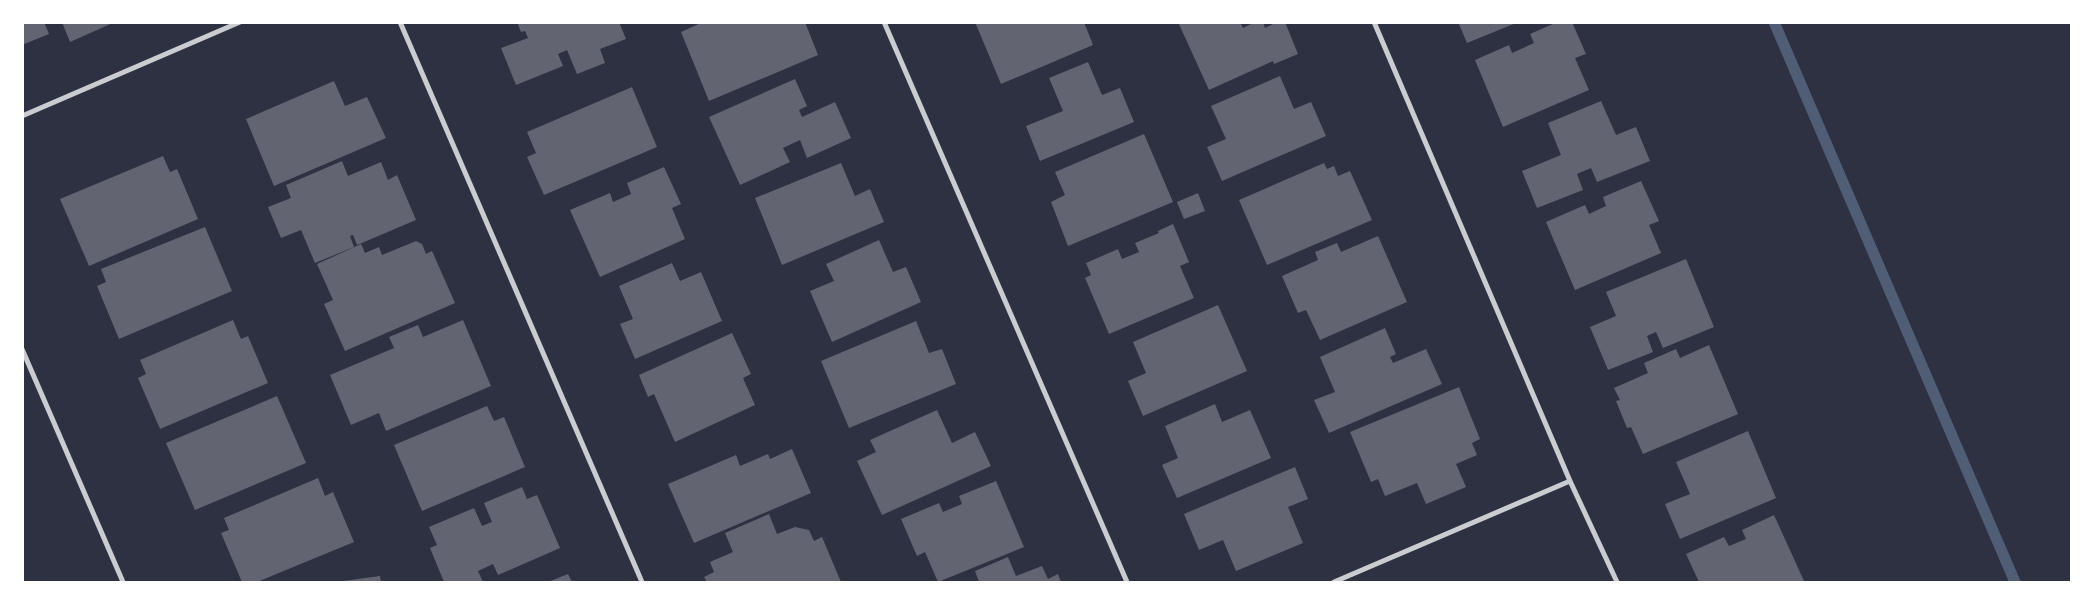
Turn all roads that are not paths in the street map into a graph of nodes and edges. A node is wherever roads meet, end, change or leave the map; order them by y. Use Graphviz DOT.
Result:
graph roads {
  1 [pos="240,22"];
  2 [pos="400,22"];
  3 [pos="884,22"];
  4 [pos="1374,22"];
  5 [pos="22,116"];
  6 [pos="22,349"];
  7 [pos="1570,481"];
  8 [pos="123,582"];
  9 [pos="642,582"];
  10 [pos="1128,582"];
  11 [pos="1334,582"];
  12 [pos="1617,582"];
  1 -- 5 [label="street"];
  2 -- 9 [label="street"];
  3 -- 10 [label="street"];
  4 -- 7 [label="street"];
  6 -- 8 [label="street"];
  7 -- 11 [label="street"];
  7 -- 12 [label="street"];
}
